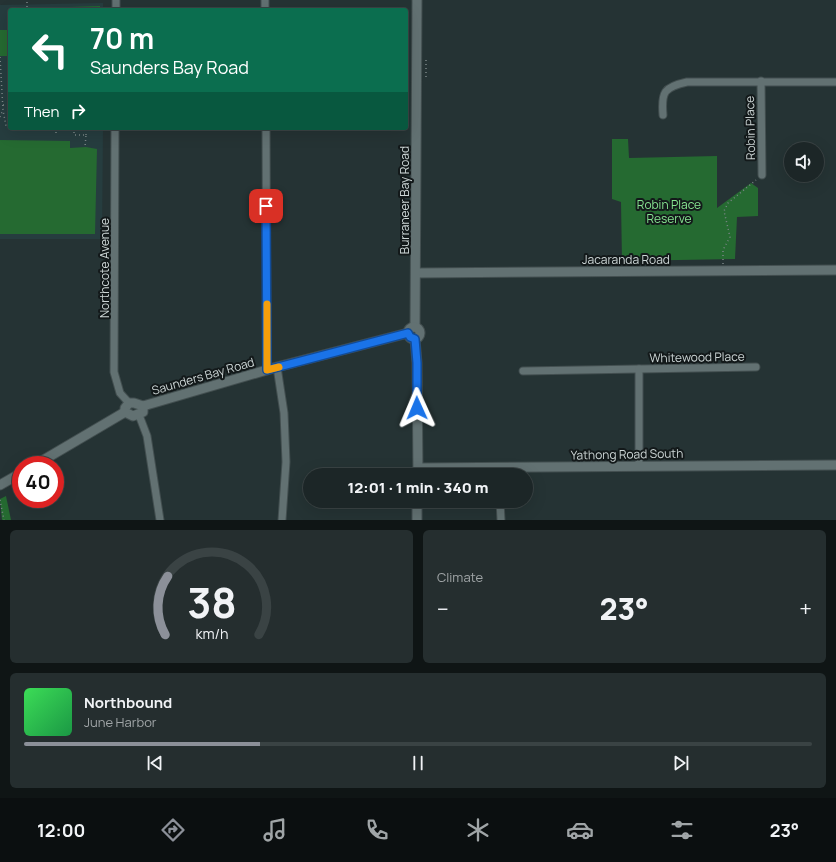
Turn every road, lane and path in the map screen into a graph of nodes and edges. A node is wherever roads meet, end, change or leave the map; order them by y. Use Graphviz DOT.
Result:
graph roads {
  1 [pos="417,0"];
  2 [pos="27,2"];
  3 [pos="27,8"];
  4 [pos="0,57"];
  5 [pos="426,60"];
  6 [pos="426,77"];
  7 [pos="761,81"];
  8 [pos="836,82"];
  9 [pos="1,93"];
  10 [pos="3,105"];
  11 [pos="8,105"];
  12 [pos="3,110"];
  13 [pos="663,115"];
  14 [pos="0,117"];
  15 [pos="8,124"];
  16 [pos="74,130"];
  17 [pos="86,130"];
  18 [pos="115,130"];
  19 [pos="266,130"];
  20 [pos="86,135"];
  21 [pos="85,146"];
  22 [pos="762,175"];
  23 [pos="723,270"];
  24 [pos="836,270"];
  25 [pos="416,273"];
  26 [pos="413,333"];
  27 [pos="277,367"];
  28 [pos="756,368"];
  29 [pos="639,369"];
  30 [pos="267,370"];
  31 [pos="523,371"];
  32 [pos="127,408"];
  33 [pos="141,410"];
  34 [pos="50,456"];
  35 [pos="836,464"];
  36 [pos="639,466"];
  37 [pos="418,468"];
  38 [pos="533,470"];
  39 [pos="12,478"];
  40 [pos="0,485"];
  41 [pos="0,500"];
  42 [pos="418,508"];
  43 [pos="500,508"];
  44 [pos="4,520"];
  45 [pos="160,520"];
  46 [pos="282,520"];
  47 [pos="417,520"];
  48 [pos="500,520"];
  1 -- 25 [label="street, Burraneer Bay Road"];
  2 -- 3 [label="path"];
  4 -- 9 [label="path"];
  5 -- 6 [label="path"];
  7 -- 8 [label="street, Robin Place"];
  7 -- 13 [label="street, Robin Place"];
  7 -- 22 [label="street, Robin Place"];
  9 -- 10 [label="path"];
  10 -- 11 [label="path"];
  10 -- 12 [label="path"];
  12 -- 14 [label="path"];
  12 -- 15 [label="path"];
  16 -- 20 [label="path"];
  17 -- 20 [label="path"];
  18 -- 32 [label="street, Northcote Avenue"];
  19 -- 30 [label="street"];
  20 -- 21 [label="path"];
  22 -- 23 [label="path"];
  23 -- 24 [label="street, Jacaranda Road"];
  23 -- 25 [label="street, Jacaranda Road"];
  25 -- 26 [label="street, Burraneer Bay Road"];
  26 -- 27 [label="street, Saunders Bay Road"];
  26 -- 37 [label="street, Burraneer Bay Road"];
  27 -- 30 [label="street, Saunders Bay Road"];
  27 -- 46 [label="street"];
  28 -- 29 [label="street, Whitewood Place"];
  29 -- 31 [label="street, Whitewood Place"];
  29 -- 36 [label="street, Whitewood Place"];
  30 -- 33 [label="street, Saunders Bay Road"];
  32 -- 33 [label="street"];
  32 -- 33 [label="street"];
  32 -- 34 [label="street"];
  33 -- 45 [label="street"];
  35 -- 36 [label="street, Yathong Road South"];
  36 -- 38 [label="street, Yathong Road South"];
  39 -- 40 [label="street"];
  41 -- 44 [label="path"];
  42 -- 47 [label="street"];
  43 -- 48 [label="street"];
}
